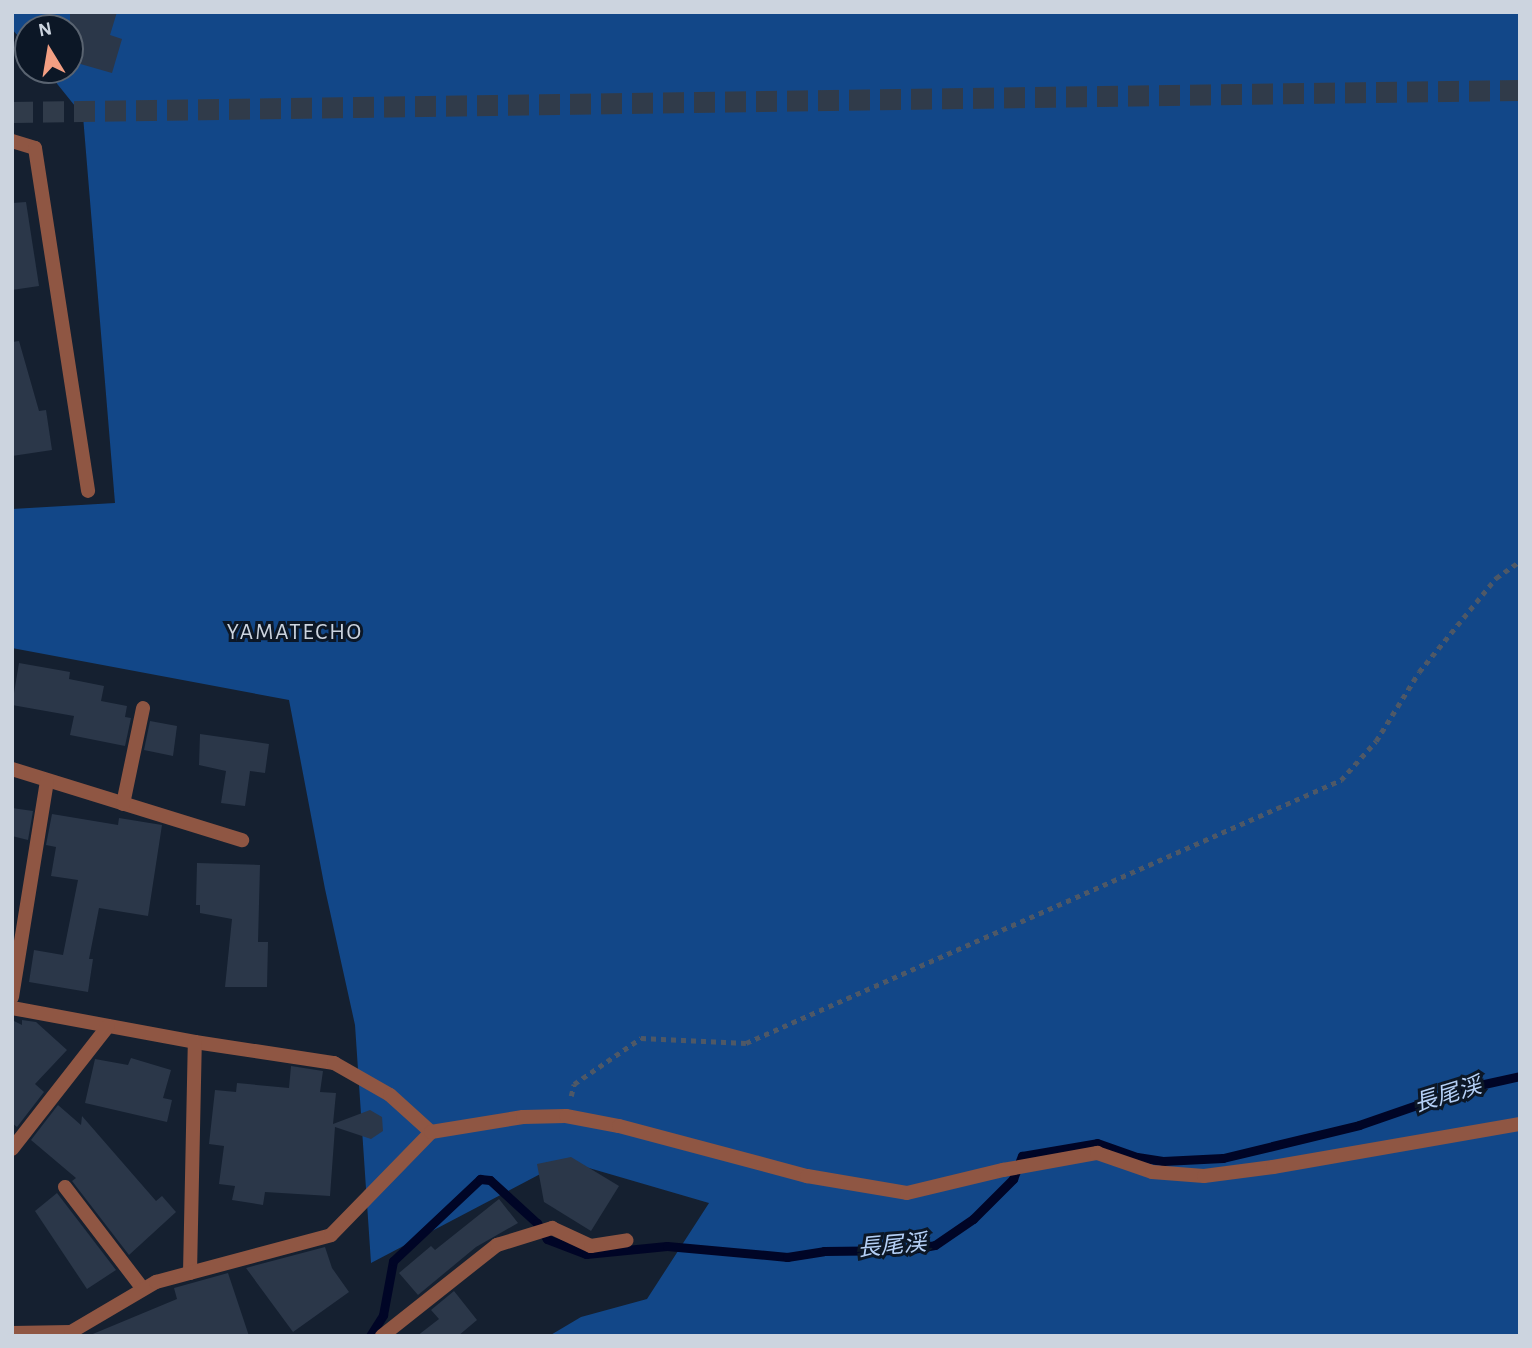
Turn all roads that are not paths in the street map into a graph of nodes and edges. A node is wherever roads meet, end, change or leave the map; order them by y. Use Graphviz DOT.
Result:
graph roads {
  1 [pos="12,141"];
  2 [pos="89,491"];
  3 [pos="143,708"];
  4 [pos="12,769"];
  5 [pos="47,782"];
  6 [pos="123,804"];
  7 [pos="242,840"];
  8 [pos="12,996"];
  9 [pos="12,1008"];
  10 [pos="108,1026"];
  11 [pos="195,1042"];
  12 [pos="1520,1124"];
  13 [pos="431,1132"];
  14 [pos="12,1149"];
  15 [pos="65,1187"];
  16 [pos="627,1240"];
  17 [pos="190,1273"];
  18 [pos="143,1289"];
  19 [pos="12,1333"];
  20 [pos="70,1334"];
  21 [pos="382,1336"];
  1 -- 2 [label="street"];
  3 -- 6 [label="street"];
  4 -- 5 [label="street"];
  5 -- 6 [label="street"];
  5 -- 8 [label="street"];
  6 -- 7 [label="street"];
  9 -- 10 [label="street"];
  10 -- 11 [label="street"];
  10 -- 14 [label="street"];
  11 -- 13 [label="street"];
  11 -- 17 [label="street"];
  12 -- 13 [label="street"];
  13 -- 17 [label="street"];
  15 -- 18 [label="street"];
  16 -- 21 [label="street"];
  17 -- 18 [label="street"];
  18 -- 20 [label="street"];
  19 -- 20 [label="street"];
}
